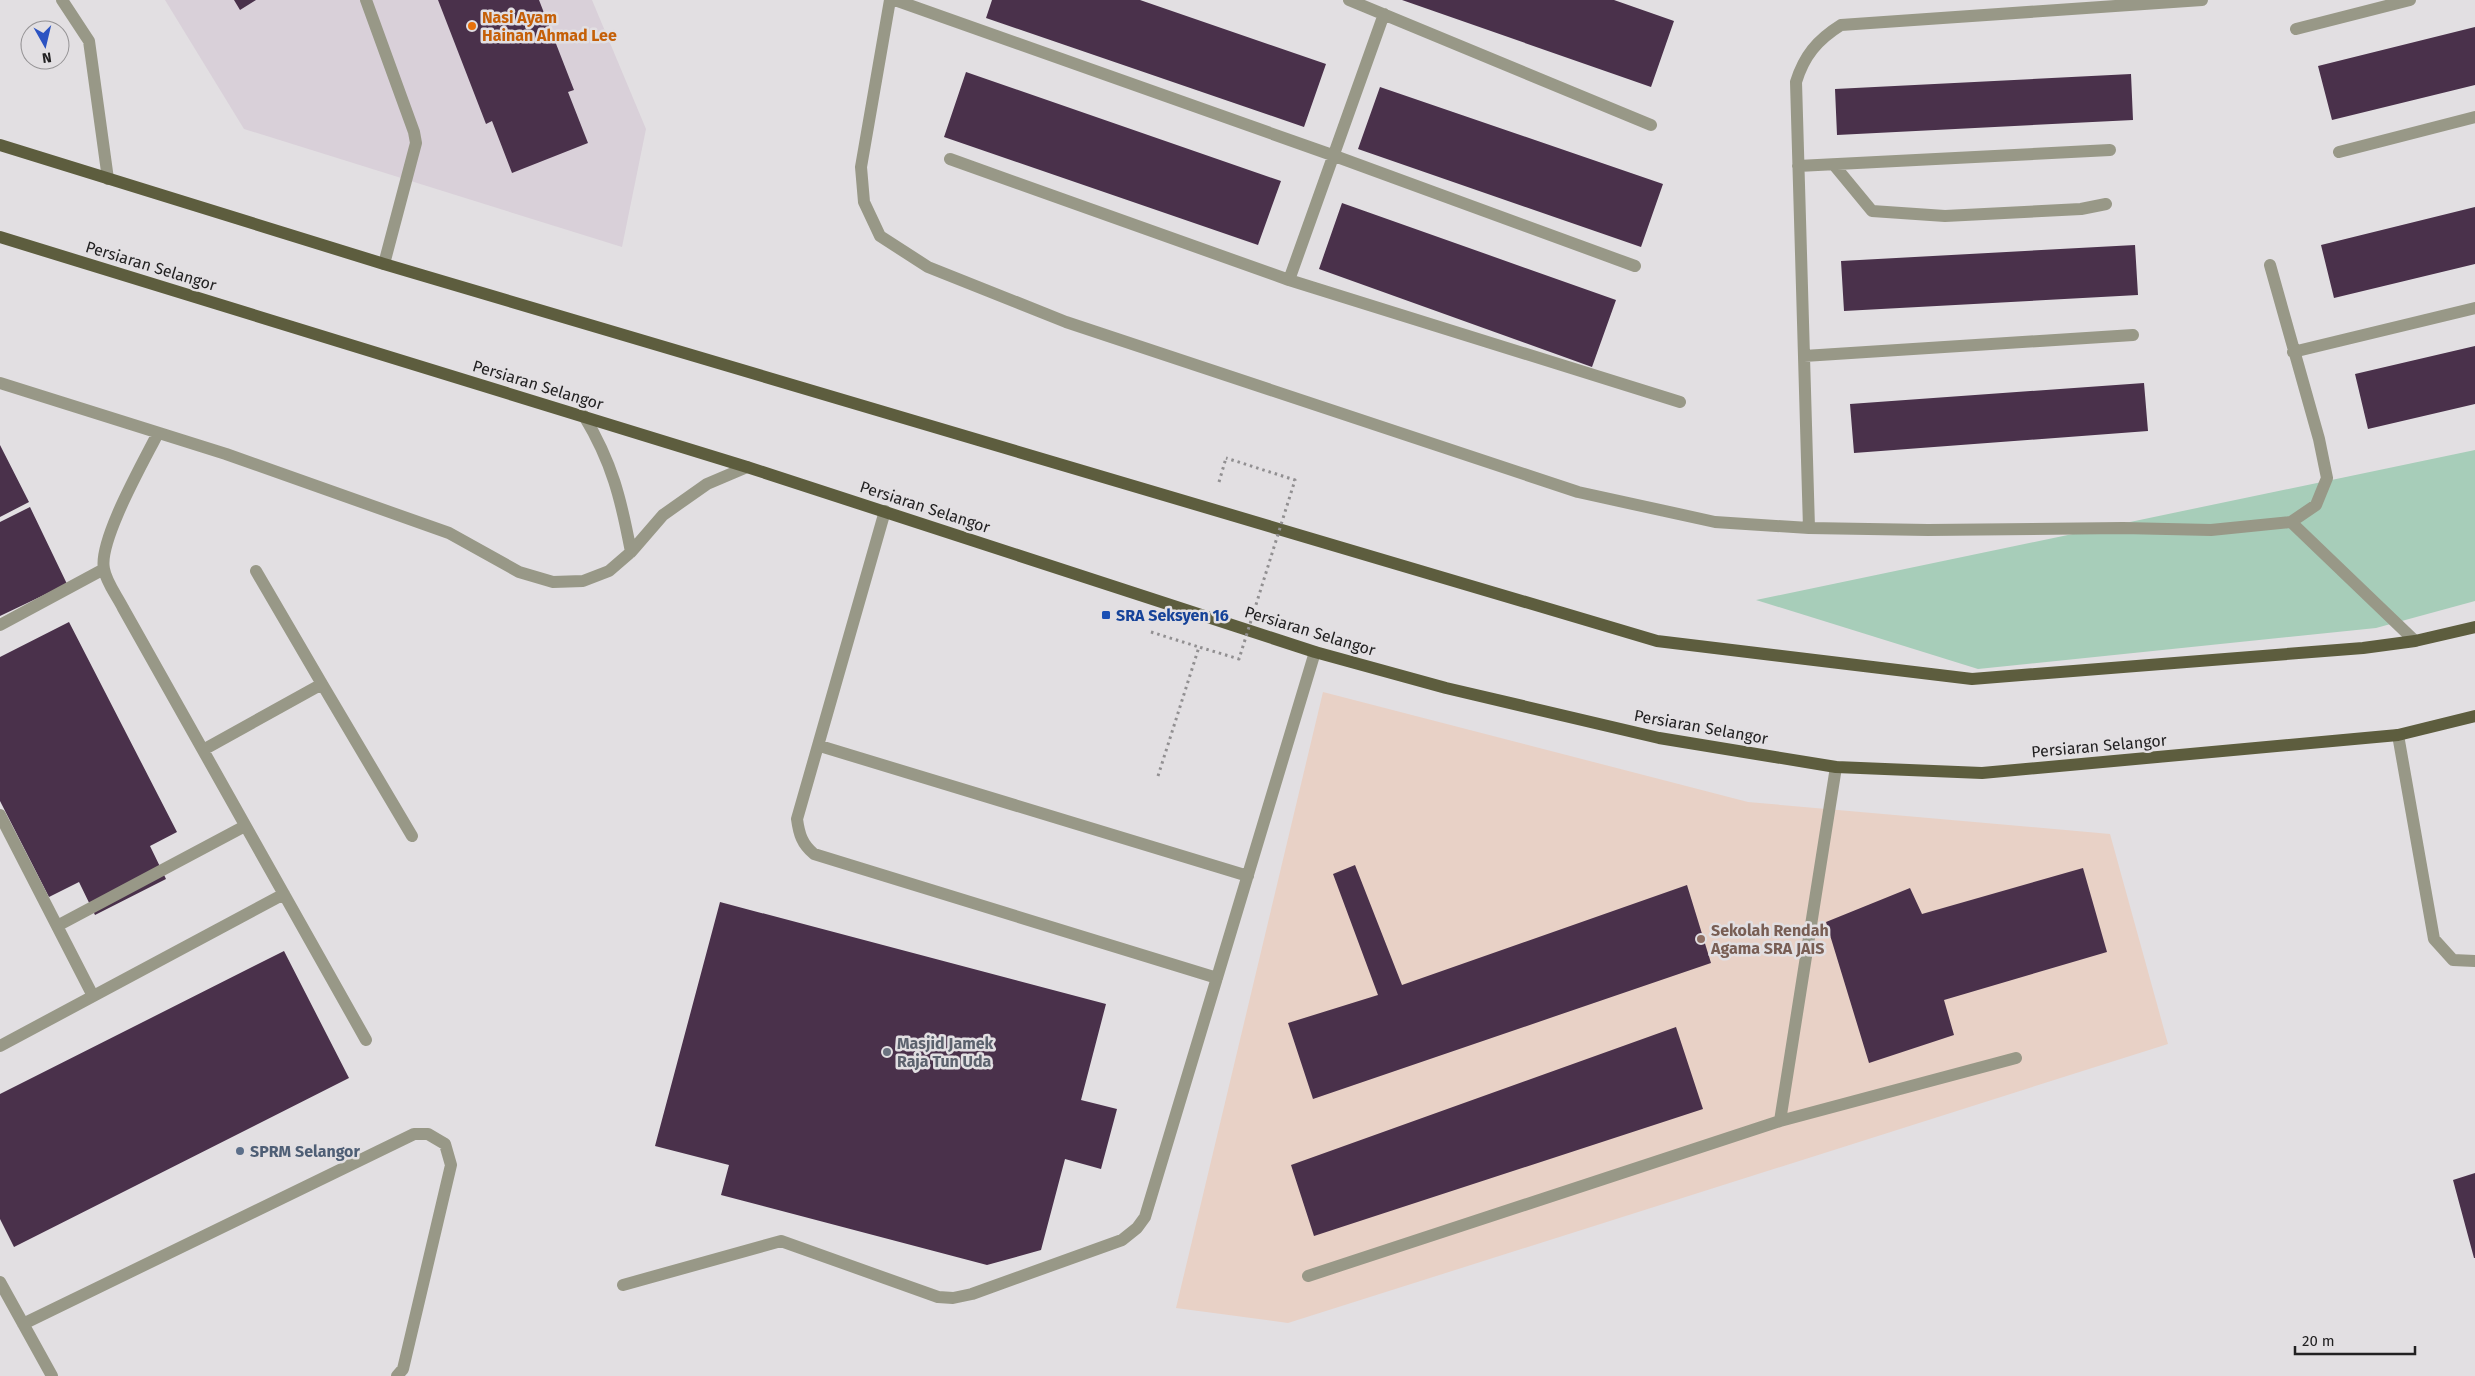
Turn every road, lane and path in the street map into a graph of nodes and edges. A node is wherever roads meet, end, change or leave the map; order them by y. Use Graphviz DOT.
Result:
graph roads {
  1 [pos="62,0"];
  2 [pos="366,0"];
  3 [pos="890,0"];
  4 [pos="895,0"];
  5 [pos="1349,0"];
  6 [pos="2202,0"];
  7 [pos="2410,0"];
  8 [pos="1384,14"];
  9 [pos="2296,29"];
  10 [pos="2475,117"];
  11 [pos="1651,125"];
  12 [pos="0,145"];
  13 [pos="2110,150"];
  14 [pos="2339,152"];
  15 [pos="1332,155"];
  16 [pos="950,159"];
  17 [pos="1834,165"];
  18 [pos="1798,166"];
  19 [pos="108,179"];
  20 [pos="2106,204"];
  21 [pos="0,237"];
  22 [pos="384,264"];
  23 [pos="2270,265"];
  24 [pos="1635,266"];
  25 [pos="1289,280"];
  26 [pos="2475,308"];
  27 [pos="2133,335"];
  28 [pos="2293,352"];
  29 [pos="1804,356"];
  30 [pos="0,383"];
  31 [pos="1680,402"];
  32 [pos="584,416"];
  33 [pos="158,433"];
  34 [pos="1226,458"];
  35 [pos="747,467"];
  36 [pos="885,511"];
  37 [pos="2291,522"];
  38 [pos="1809,528"];
  39 [pos="631,552"];
  40 [pos="104,569"];
  41 [pos="256,571"];
  42 [pos="0,625"];
  43 [pos="2475,627"];
  44 [pos="1151,632"];
  45 [pos="2415,641"];
  46 [pos="1199,647"];
  47 [pos="1315,652"];
  48 [pos="322,684"];
  49 [pos="2475,716"];
  50 [pos="2398,735"];
  51 [pos="820,746"];
  52 [pos="203,750"];
  53 [pos="1836,767"];
  54 [pos="1158,776"];
  55 [pos="0,815"];
  56 [pos="245,826"];
  57 [pos="412,836"];
  58 [pos="1248,876"];
  59 [pos="284,894"];
  60 [pos="57,926"];
  61 [pos="2475,961"];
  62 [pos="1217,978"];
  63 [pos="93,996"];
  64 [pos="366,1040"];
  65 [pos="0,1046"];
  66 [pos="2016,1058"];
  67 [pos="1780,1121"];
  68 [pos="1308,1276"];
  69 [pos="0,1282"];
  70 [pos="623,1285"];
  71 [pos="23,1324"];
  72 [pos="52,1376"];
  73 [pos="397,1376"];
  1 -- 19 [label="street"];
  2 -- 22 [label="street"];
  3 -- 38 [label="street"];
  4 -- 15 [label="street"];
  5 -- 8 [label="street"];
  6 -- 18 [label="street"];
  7 -- 9 [label="street"];
  8 -- 11 [label="street"];
  8 -- 15 [label="street"];
  10 -- 14 [label="street"];
  12 -- 19 [label="main road"];
  13 -- 17 [label="street"];
  15 -- 24 [label="street"];
  15 -- 25 [label="street"];
  16 -- 25 [label="street"];
  17 -- 18 [label="street"];
  17 -- 20 [label="street"];
  18 -- 29 [label="street"];
  19 -- 22 [label="main road"];
  21 -- 32 [label="main road, Persiaran Selangor"];
  22 -- 45 [label="main road"];
  23 -- 28 [label="street"];
  25 -- 31 [label="street"];
  26 -- 28 [label="street"];
  27 -- 29 [label="street"];
  28 -- 37 [label="street"];
  29 -- 38 [label="street"];
  30 -- 33 [label="street"];
  32 -- 35 [label="main road, Persiaran Selangor"];
  32 -- 39 [label="street"];
  33 -- 39 [label="street"];
  33 -- 40 [label="street"];
  34 -- 46 [label="path, bridge"];
  35 -- 36 [label="main road, Persiaran Selangor"];
  35 -- 39 [label="street"];
  36 -- 47 [label="main road, Persiaran Selangor"];
  36 -- 51 [label="street"];
  37 -- 38 [label="street"];
  37 -- 45 [label="street"];
  40 -- 42 [label="street"];
  40 -- 52 [label="street"];
  41 -- 48 [label="street"];
  43 -- 45 [label="main road"];
  44 -- 46 [label="path"];
  46 -- 54 [label="path, bridge"];
  47 -- 53 [label="main road, Persiaran Selangor"];
  47 -- 58 [label="street"];
  48 -- 52 [label="street"];
  48 -- 57 [label="street"];
  49 -- 50 [label="main road, Persiaran Selangor"];
  50 -- 53 [label="main road, Persiaran Selangor"];
  50 -- 61 [label="street"];
  51 -- 58 [label="street"];
  51 -- 62 [label="street"];
  52 -- 56 [label="street"];
  53 -- 67 [label="street"];
  55 -- 60 [label="street"];
  56 -- 59 [label="street"];
  56 -- 60 [label="street"];
  58 -- 62 [label="street"];
  59 -- 63 [label="street"];
  59 -- 64 [label="street"];
  60 -- 63 [label="street"];
  62 -- 70 [label="street"];
  63 -- 65 [label="street"];
  66 -- 67 [label="street"];
  67 -- 68 [label="street"];
  69 -- 71 [label="street"];
  71 -- 72 [label="street"];
  71 -- 73 [label="street"];
}
